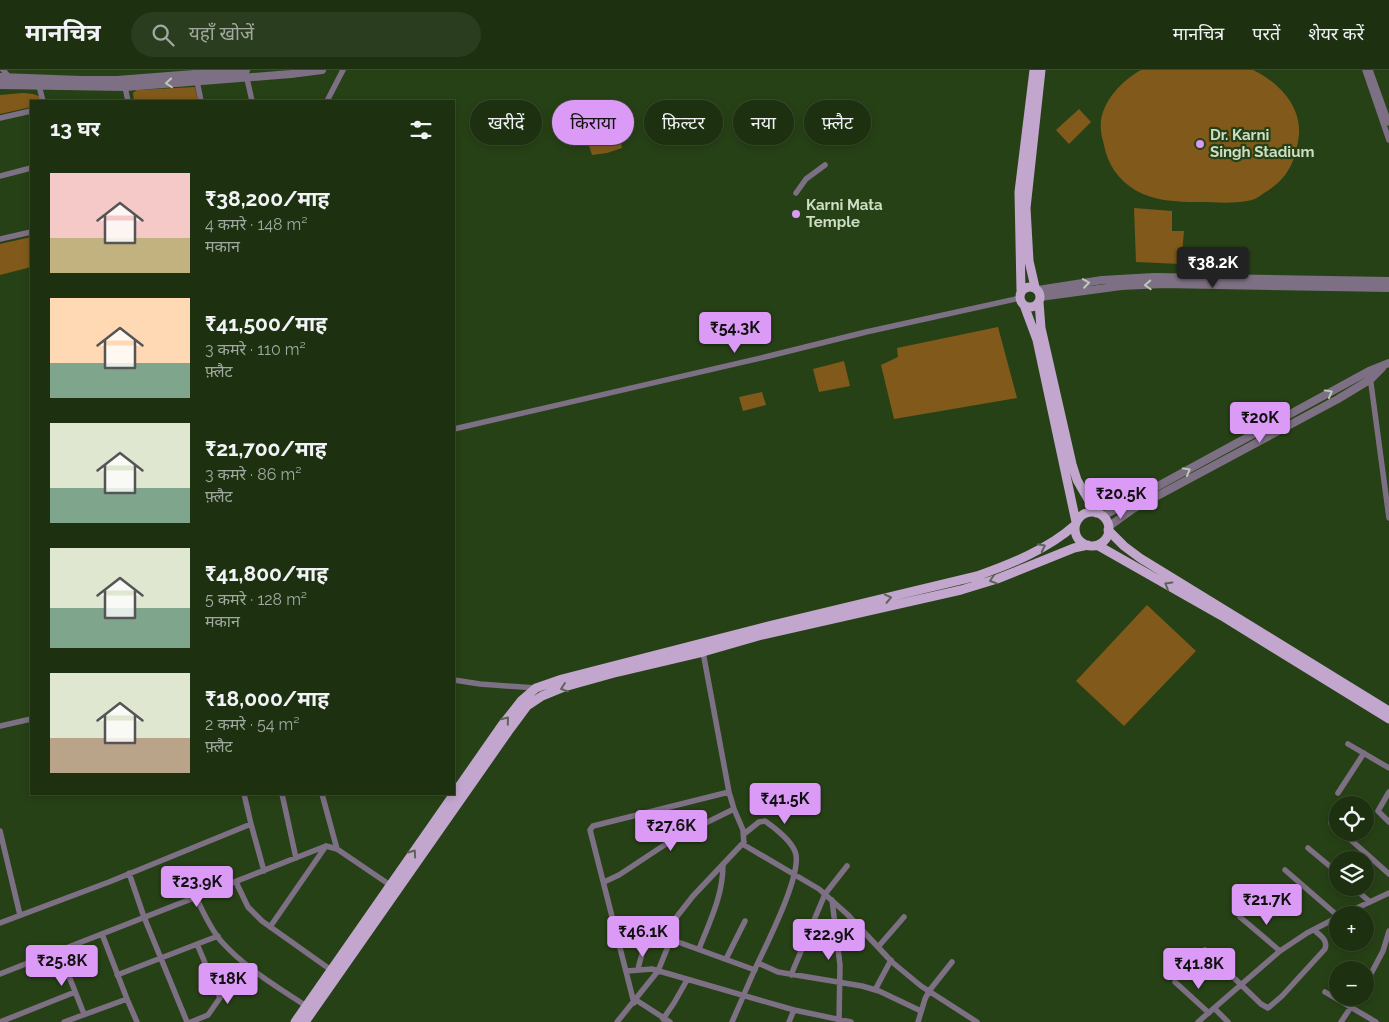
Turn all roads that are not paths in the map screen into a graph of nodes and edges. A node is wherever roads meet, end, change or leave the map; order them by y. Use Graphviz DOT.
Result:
graph roads {
  1 [pos="322,70"];
  2 [pos="343,70"];
  3 [pos="1034,70"];
  4 [pos="1041,70"];
  5 [pos="1365,70"];
  6 [pos="1370,70"];
  7 [pos="245,72"];
  8 [pos="291,72"];
  9 [pos="4,74"];
  10 [pos="30,78"];
  11 [pos="197,81"];
  12 [pos="0,85"];
  13 [pos="16,85"];
  14 [pos="39,86"];
  15 [pos="125,87"];
  16 [pos="43,100"];
  17 [pos="128,100"];
  18 [pos="201,100"];
  19 [pos="252,100"];
  20 [pos="328,100"];
  21 [pos="30,111"];
  22 [pos="0,118"];
  23 [pos="1389,123"];
  24 [pos="1389,140"];
  25 [pos="825,165"];
  26 [pos="30,168"];
  27 [pos="0,176"];
  28 [pos="796,193"];
  29 [pos="30,232"];
  30 [pos="0,239"];
  31 [pos="1389,280"];
  32 [pos="1389,288"];
  33 [pos="1038,294"];
  34 [pos="1022,298"];
  35 [pos="1386,365"];
  36 [pos="1370,375"];
  37 [pos="455,430"];
  38 [pos="1100,514"];
  39 [pos="1389,518"];
  40 [pos="1076,523"];
  41 [pos="1108,528"];
  42 [pos="1092,545"];
  43 [pos="703,652"];
  44 [pos="455,680"];
  45 [pos="536,688"];
  46 [pos="1389,711"];
  47 [pos="30,719"];
  48 [pos="1389,719"];
  49 [pos="0,726"];
  50 [pos="1348,744"];
  51 [pos="1364,753"];
  52 [pos="1389,768"];
  53 [pos="455,792"];
  54 [pos="729,792"];
  55 [pos="1389,792"];
  56 [pos="1338,793"];
  57 [pos="244,795"];
  58 [pos="282,795"];
  59 [pos="322,795"];
  60 [pos="453,795"];
  61 [pos="734,810"];
  62 [pos="1389,822"];
  63 [pos="251,824"];
  64 [pos="0,831"];
  65 [pos="744,834"];
  66 [pos="1352,841"];
  67 [pos="744,842"];
  68 [pos="326,846"];
  69 [pos="337,848"];
  70 [pos="1308,848"];
  71 [pos="296,858"];
  72 [pos="723,865"];
  73 [pos="847,866"];
  74 [pos="1329,866"];
  75 [pos="1285,870"];
  76 [pos="264,871"];
  77 [pos="129,873"];
  78 [pos="794,873"];
  79 [pos="1389,874"];
  80 [pos="236,882"];
  81 [pos="604,882"];
  82 [pos="390,885"];
  83 [pos="1389,893"];
  84 [pos="825,894"];
  85 [pos="1363,896"];
  86 [pos="196,898"];
  87 [pos="832,900"];
  88 [pos="1370,902"];
  89 [pos="1361,906"];
  90 [pos="1329,909"];
  91 [pos="20,915"];
  92 [pos="144,917"];
  93 [pos="904,917"];
  94 [pos="1240,917"];
  95 [pos="745,921"];
  96 [pos="1329,922"];
  97 [pos="0,923"];
  98 [pos="270,927"];
  99 [pos="1314,930"];
  100 [pos="1389,931"];
  101 [pos="664,933"];
  102 [pos="102,934"];
  103 [pos="218,936"];
  104 [pos="671,939"];
  105 [pos="197,944"];
  106 [pos="878,947"];
  107 [pos="699,949"];
  108 [pos="1205,950"];
  109 [pos="59,951"];
  110 [pos="1280,951"];
  111 [pos="1386,952"];
  112 [pos="161,958"];
  113 [pos="726,959"];
  114 [pos="891,960"];
  115 [pos="952,962"];
  116 [pos="244,963"];
  117 [pos="758,963"];
  118 [pos="638,969"];
  119 [pos="331,970"];
  120 [pos="755,970"];
  121 [pos="626,971"];
  122 [pos="658,971"];
  123 [pos="1374,971"];
  124 [pos="0,974"];
  125 [pos="791,974"];
  126 [pos="117,975"];
  127 [pos="687,980"];
  128 [pos="840,982"];
  129 [pos="1175,982"];
  130 [pos="1241,985"];
  131 [pos="875,990"];
  132 [pos="929,991"];
  133 [pos="75,992"];
  134 [pos="1325,992"];
  135 [pos="743,997"];
  136 [pos="220,998"];
  137 [pos="126,999"];
  138 [pos="635,1001"];
  139 [pos="306,1006"];
  140 [pos="1351,1008"];
  141 [pos="794,1010"];
  142 [pos="921,1011"];
  143 [pos="1212,1011"];
  144 [pos="84,1014"];
  145 [pos="663,1019"];
  146 [pos="8,1020"];
  147 [pos="839,1021"];
  148 [pos="0,1022"];
  149 [pos="64,1022"];
  150 [pos="137,1022"];
  151 [pos="189,1022"];
  152 [pos="295,1022"];
  153 [pos="304,1022"];
  154 [pos="617,1022"];
  155 [pos="670,1022"];
  156 [pos="732,1022"];
  157 [pos="789,1022"];
  158 [pos="851,1022"];
  159 [pos="918,1022"];
  160 [pos="977,1022"];
  161 [pos="1198,1022"];
  162 [pos="1228,1022"];
  163 [pos="1341,1022"];
  164 [pos="1376,1022"];
  1 -- 8 [label="street"];
  2 -- 20 [label="street"];
  3 -- 34 [label="main road"];
  4 -- 33 [label="main road"];
  5 -- 24 [label="street"];
  6 -- 23 [label="street"];
  7 -- 8 [label="street"];
  7 -- 10 [label="street"];
  7 -- 11 [label="street"];
  7 -- 19 [label="street"];
  9 -- 10 [label="street"];
  9 -- 13 [label="street"];
  10 -- 13 [label="street"];
  10 -- 14 [label="street"];
  11 -- 15 [label="street, one-way"];
  11 -- 18 [label="street"];
  12 -- 13 [label="street"];
  14 -- 15 [label="street"];
  14 -- 16 [label="street"];
  15 -- 17 [label="street"];
  21 -- 22 [label="street"];
  25 -- 28 [label="street"];
  26 -- 27 [label="street"];
  29 -- 30 [label="street"];
  33 -- 31 [label="street, one-way"];
  32 -- 33 [label="street, one-way"];
  33 -- 34 [label="main road"];
  33 -- 34 [label="main road"];
  33 -- 38 [label="main road"];
  34 -- 37 [label="street"];
  34 -- 40 [label="main road"];
  35 -- 36 [label="street"];
  38 -- 36 [label="street, one-way"];
  36 -- 39 [label="street"];
  36 -- 41 [label="street"];
  38 -- 40 [label="main road"];
  38 -- 41 [label="main road"];
  40 -- 42 [label="main road"];
  45 -- 40 [label="main road, one-way"];
  41 -- 42 [label="main road"];
  41 -- 46 [label="main road"];
  42 -- 43 [label="main road, one-way"];
  48 -- 42 [label="main road, one-way"];
  43 -- 54 [label="street"];
  43 -- 153 [label="main road, one-way"];
  44 -- 45 [label="street"];
  53 -- 45 [label="main road, one-way"];
  47 -- 49 [label="street"];
  50 -- 51 [label="street"];
  51 -- 52 [label="street"];
  51 -- 56 [label="street"];
  54 -- 61 [label="street"];
  54 -- 81 [label="street"];
  55 -- 62 [label="street"];
  57 -- 63 [label="street"];
  58 -- 71 [label="street"];
  59 -- 69 [label="street"];
  82 -- 60 [label="main road, one-way"];
  61 -- 65 [label="street"];
  61 -- 81 [label="street"];
  63 -- 76 [label="street"];
  63 -- 77 [label="street"];
  64 -- 91 [label="street"];
  65 -- 67 [label="street"];
  65 -- 78 [label="street"];
  66 -- 79 [label="street"];
  67 -- 72 [label="street"];
  67 -- 78 [label="street"];
  68 -- 69 [label="street"];
  68 -- 71 [label="street"];
  68 -- 98 [label="street"];
  69 -- 82 [label="street"];
  70 -- 74 [label="street"];
  71 -- 76 [label="street"];
  72 -- 101 [label="street"];
  72 -- 107 [label="street"];
  73 -- 84 [label="street"];
  75 -- 90 [label="street"];
  76 -- 80 [label="street"];
  77 -- 91 [label="street"];
  77 -- 92 [label="street"];
  78 -- 84 [label="street"];
  78 -- 117 [label="street"];
  80 -- 86 [label="street"];
  80 -- 98 [label="street"];
  81 -- 121 [label="street"];
  82 -- 119 [label="main road"];
  83 -- 88 [label="street"];
  84 -- 87 [label="street"];
  84 -- 125 [label="street"];
  85 -- 88 [label="street"];
  86 -- 92 [label="street"];
  86 -- 103 [label="street"];
  87 -- 106 [label="street"];
  87 -- 128 [label="street"];
  88 -- 89 [label="street"];
  91 -- 97 [label="street"];
  92 -- 102 [label="street"];
  92 -- 112 [label="street"];
  93 -- 106 [label="street"];
  94 -- 110 [label="street"];
  95 -- 113 [label="street"];
  96 -- 99 [label="street"];
  98 -- 119 [label="street"];
  99 -- 110 [label="street"];
  99 -- 130 [label="street"];
  100 -- 111 [label="street"];
  101 -- 104 [label="street"];
  101 -- 118 [label="street"];
  102 -- 109 [label="street"];
  102 -- 126 [label="street"];
  103 -- 105 [label="street"];
  103 -- 116 [label="street"];
  104 -- 107 [label="street"];
  104 -- 122 [label="street"];
  105 -- 112 [label="street"];
  105 -- 136 [label="street"];
  106 -- 114 [label="street"];
  107 -- 113 [label="street"];
  108 -- 130 [label="street"];
  109 -- 124 [label="street"];
  109 -- 133 [label="street"];
  110 -- 130 [label="street"];
  111 -- 123 [label="street"];
  112 -- 126 [label="street"];
  112 -- 151 [label="street"];
  113 -- 120 [label="street"];
  114 -- 131 [label="street"];
  114 -- 132 [label="street"];
  115 -- 132 [label="street"];
  116 -- 136 [label="street"];
  116 -- 139 [label="street"];
  117 -- 120 [label="street"];
  117 -- 125 [label="street"];
  118 -- 121 [label="street"];
  118 -- 122 [label="street"];
  119 -- 139 [label="main road"];
  120 -- 135 [label="street"];
  121 -- 138 [label="street"];
  122 -- 127 [label="street"];
  122 -- 138 [label="street"];
  125 -- 128 [label="street"];
  126 -- 137 [label="street"];
  127 -- 135 [label="street"];
  127 -- 145 [label="street"];
  128 -- 131 [label="street"];
  128 -- 147 [label="street"];
  129 -- 143 [label="street"];
  130 -- 143 [label="street"];
  131 -- 142 [label="street"];
  132 -- 142 [label="street"];
  132 -- 160 [label="street"];
  133 -- 144 [label="street"];
  133 -- 146 [label="street"];
  134 -- 140 [label="street"];
  135 -- 141 [label="street"];
  135 -- 156 [label="street"];
  136 -- 151 [label="street"];
  137 -- 144 [label="street"];
  137 -- 150 [label="street"];
  138 -- 145 [label="street"];
  138 -- 154 [label="street"];
  139 -- 152 [label="main road"];
  140 -- 163 [label="street"];
  140 -- 164 [label="street"];
  141 -- 147 [label="street"];
  141 -- 157 [label="street"];
  142 -- 159 [label="street"];
  143 -- 161 [label="street"];
  143 -- 162 [label="street"];
  144 -- 149 [label="street"];
  145 -- 155 [label="street"];
  146 -- 148 [label="street"];
  147 -- 158 [label="street"];
}
